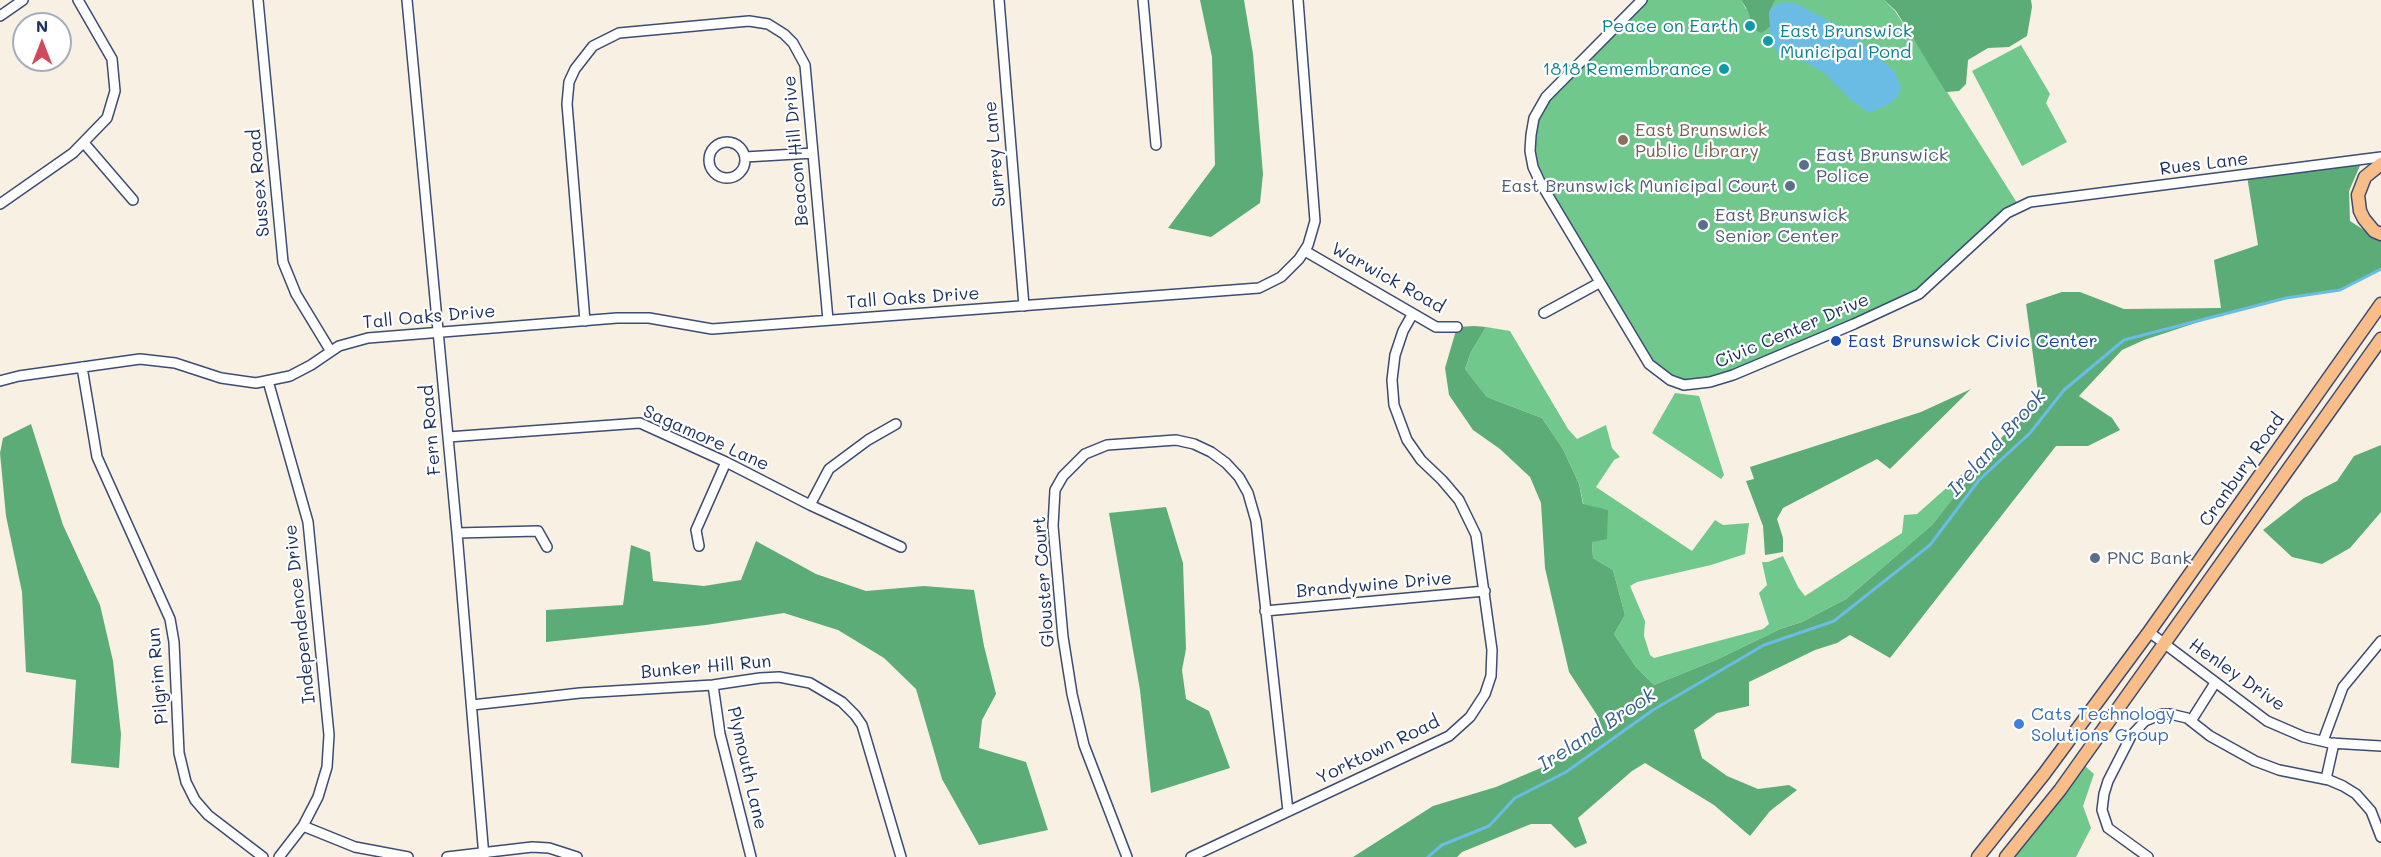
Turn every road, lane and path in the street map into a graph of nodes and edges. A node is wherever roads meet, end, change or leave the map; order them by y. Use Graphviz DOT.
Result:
graph roads {
  1 [pos="23,0"];
  2 [pos="78,0"];
  3 [pos="258,0"];
  4 [pos="407,0"];
  5 [pos="999,0"];
  6 [pos="1143,0"];
  7 [pos="1298,0"];
  8 [pos="1641,0"];
  9 [pos="0,16"];
  10 [pos="84,143"];
  11 [pos="1156,145"];
  12 [pos="813,153"];
  13 [pos="745,157"];
  14 [pos="2381,157"];
  15 [pos="2381,164"];
  16 [pos="133,200"];
  17 [pos="2030,202"];
  18 [pos="0,204"];
  19 [pos="2381,234"];
  20 [pos="1305,251"];
  21 [pos="1599,283"];
  22 [pos="2381,304"];
  23 [pos="1024,306"];
  24 [pos="1544,313"];
  25 [pos="1412,315"];
  26 [pos="828,320"];
  27 [pos="585,321"];
  28 [pos="1457,327"];
  29 [pos="438,332"];
  30 [pos="2381,339"];
  31 [pos="330,350"];
  32 [pos="82,367"];
  33 [pos="0,381"];
  34 [pos="268,381"];
  35 [pos="896,424"];
  36 [pos="448,437"];
  37 [pos="726,462"];
  38 [pos="810,505"];
  39 [pos="457,533"];
  40 [pos="699,546"];
  41 [pos="547,547"];
  42 [pos="901,547"];
  43 [pos="1485,591"];
  44 [pos="1265,611"];
  45 [pos="2150,632"];
  46 [pos="2166,644"];
  47 [pos="2379,646"];
  48 [pos="2216,683"];
  49 [pos="713,685"];
  50 [pos="471,705"];
  51 [pos="2191,721"];
  52 [pos="2323,741"];
  53 [pos="2334,743"];
  54 [pos="2381,746"];
  55 [pos="2326,779"];
  56 [pos="1288,811"];
  57 [pos="303,826"];
  58 [pos="2381,837"];
  59 [pos="484,855"];
  60 [pos="263,857"];
  61 [pos="279,857"];
  62 [pos="408,857"];
  63 [pos="447,857"];
  64 [pos="577,857"];
  65 [pos="751,857"];
  66 [pos="901,857"];
  67 [pos="1127,857"];
  68 [pos="1191,857"];
  69 [pos="1978,857"];
  70 [pos="2006,857"];
  71 [pos="2148,857"];
  1 -- 9 [label="street"];
  2 -- 10 [label="street"];
  3 -- 31 [label="street, Sussex Road"];
  4 -- 29 [label="street, Fern Road"];
  5 -- 23 [label="street, Surrey Lane"];
  6 -- 11 [label="street"];
  7 -- 20 [label="street, Tall Oaks Drive"];
  8 -- 21 [label="street, Civic Center Drive"];
  10 -- 16 [label="street"];
  10 -- 18 [label="street"];
  12 -- 13 [label="street"];
  12 -- 26 [label="street, Beacon Hill Drive"];
  12 -- 27 [label="street, Beacon Hill Drive"];
  13 -- 13 [label="street"];
  14 -- 17 [label="street, Rues Lane"];
  15 -- 19 [label="main road"];
  17 -- 21 [label="street, Civic Center Drive"];
  20 -- 23 [label="street, Tall Oaks Drive"];
  20 -- 25 [label="street, Warwick Road"];
  21 -- 24 [label="street"];
  22 -- 45 [label="main road, Cranbury Road"];
  23 -- 26 [label="street, Tall Oaks Drive"];
  25 -- 28 [label="street, Warwick Road"];
  25 -- 43 [label="street, Yorktown Road"];
  26 -- 27 [label="street, Tall Oaks Drive"];
  27 -- 29 [label="street, Tall Oaks Drive"];
  29 -- 31 [label="street, Tall Oaks Drive"];
  29 -- 36 [label="street, Fern Road"];
  30 -- 46 [label="main road"];
  31 -- 34 [label="street, Tall Oaks Drive"];
  32 -- 33 [label="street"];
  32 -- 34 [label="street"];
  32 -- 60 [label="street, Pilgrim Run"];
  34 -- 57 [label="street, Independence Drive"];
  35 -- 38 [label="street"];
  36 -- 37 [label="street, Sagamore Lane"];
  36 -- 39 [label="street, Fern Road"];
  37 -- 38 [label="street, Sagamore Lane"];
  37 -- 40 [label="street"];
  38 -- 42 [label="street, Sagamore Lane"];
  39 -- 41 [label="street"];
  39 -- 50 [label="street, Fern Road"];
  43 -- 44 [label="street, Brandywine Drive"];
  43 -- 56 [label="street, Yorktown Road"];
  44 -- 56 [label="street, Glouster Court"];
  44 -- 67 [label="street, Glouster Court"];
  45 -- 46 [label="street, Henley Drive"];
  45 -- 69 [label="main road, Cranbury Road"];
  46 -- 48 [label="street, Henley Drive"];
  46 -- 70 [label="main road"];
  47 -- 52 [label="street"];
  48 -- 51 [label="street"];
  48 -- 52 [label="street, Henley Drive"];
  49 -- 50 [label="street, Bunker Hill Run"];
  49 -- 65 [label="street, Plymouth Lane"];
  49 -- 66 [label="street, Bunker Hill Run"];
  50 -- 59 [label="street, Fern Road"];
  51 -- 55 [label="street"];
  51 -- 71 [label="street"];
  52 -- 53 [label="street, Henley Drive"];
  53 -- 54 [label="street, Henley Drive"];
  53 -- 55 [label="street"];
  55 -- 58 [label="street"];
  56 -- 68 [label="street, Yorktown Road"];
  57 -- 61 [label="street, Independence Drive"];
  57 -- 62 [label="street"];
  59 -- 63 [label="street"];
  59 -- 64 [label="street"];
}
